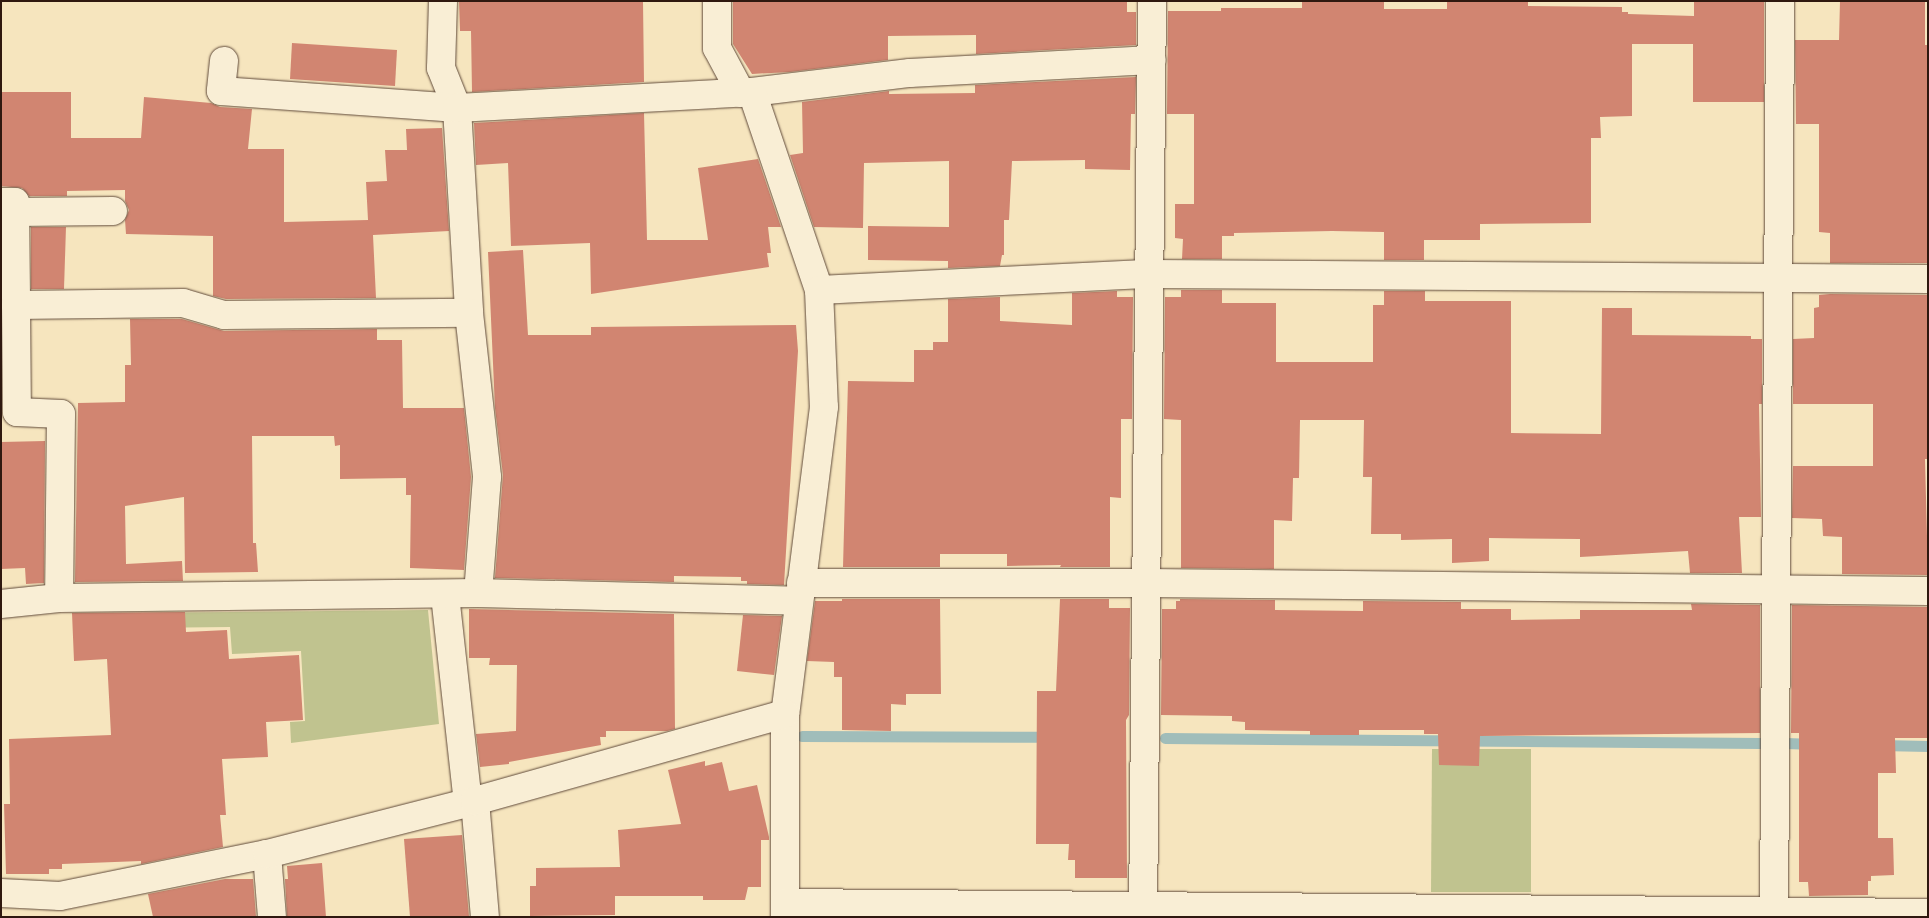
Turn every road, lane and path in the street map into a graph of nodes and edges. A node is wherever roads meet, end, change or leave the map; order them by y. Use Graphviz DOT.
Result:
graph roads {
  1 [pos="443,1"];
  2 [pos="717,1"];
  3 [pos="1152,1"];
  4 [pos="1780,1"];
  5 [pos="1152,60"];
  6 [pos="224,61"];
  7 [pos="746,92"];
  8 [pos="457,108"];
  9 [pos="8,207"];
  10 [pos="113,211"];
  11 [pos="1150,274"];
  12 [pos="1779,278"];
  13 [pos="1928,279"];
  14 [pos="819,290"];
  15 [pos="16,305"];
  16 [pos="469,313"];
  17 [pos="1147,583"];
  18 [pos="1776,590"];
  19 [pos="1928,591"];
  20 [pos="800,592"];
  21 [pos="478,593"];
  22 [pos="445,595"];
  23 [pos="59,598"];
  24 [pos="1,604"];
  25 [pos="785,714"];
  26 [pos="471,802"];
  27 [pos="267,854"];
  28 [pos="1,893"];
  29 [pos="60,906"];
  30 [pos="785,910"];
  31 [pos="1144,912"];
  32 [pos="1928,913"];
  33 [pos="1774,914"];
  34 [pos="272,917"];
  35 [pos="485,917"];
  1 -- 8 [label="street"];
  2 -- 7 [label="street"];
  3 -- 5 [label="street"];
  4 -- 12 [label="street"];
  5 -- 7 [label="street"];
  5 -- 11 [label="street"];
  6 -- 8 [label="street"];
  7 -- 8 [label="street"];
  7 -- 14 [label="street"];
  8 -- 16 [label="street"];
  9 -- 10 [label="street"];
  9 -- 15 [label="street"];
  11 -- 12 [label="street"];
  11 -- 14 [label="street"];
  11 -- 17 [label="street"];
  12 -- 13 [label="street"];
  12 -- 18 [label="street"];
  14 -- 20 [label="street"];
  15 -- 16 [label="street"];
  15 -- 23 [label="street"];
  16 -- 21 [label="street"];
  17 -- 18 [label="street"];
  17 -- 20 [label="street"];
  17 -- 31 [label="street"];
  18 -- 19 [label="street"];
  18 -- 33 [label="street"];
  20 -- 21 [label="street"];
  20 -- 25 [label="street"];
  21 -- 22 [label="street"];
  22 -- 23 [label="street"];
  22 -- 26 [label="street"];
  23 -- 24 [label="street"];
  25 -- 26 [label="street"];
  25 -- 30 [label="street"];
  26 -- 27 [label="street"];
  26 -- 35 [label="street"];
  27 -- 29 [label="street"];
  27 -- 34 [label="street"];
  28 -- 29 [label="street"];
  30 -- 31 [label="street"];
  31 -- 33 [label="street"];
  32 -- 33 [label="street"];
}
